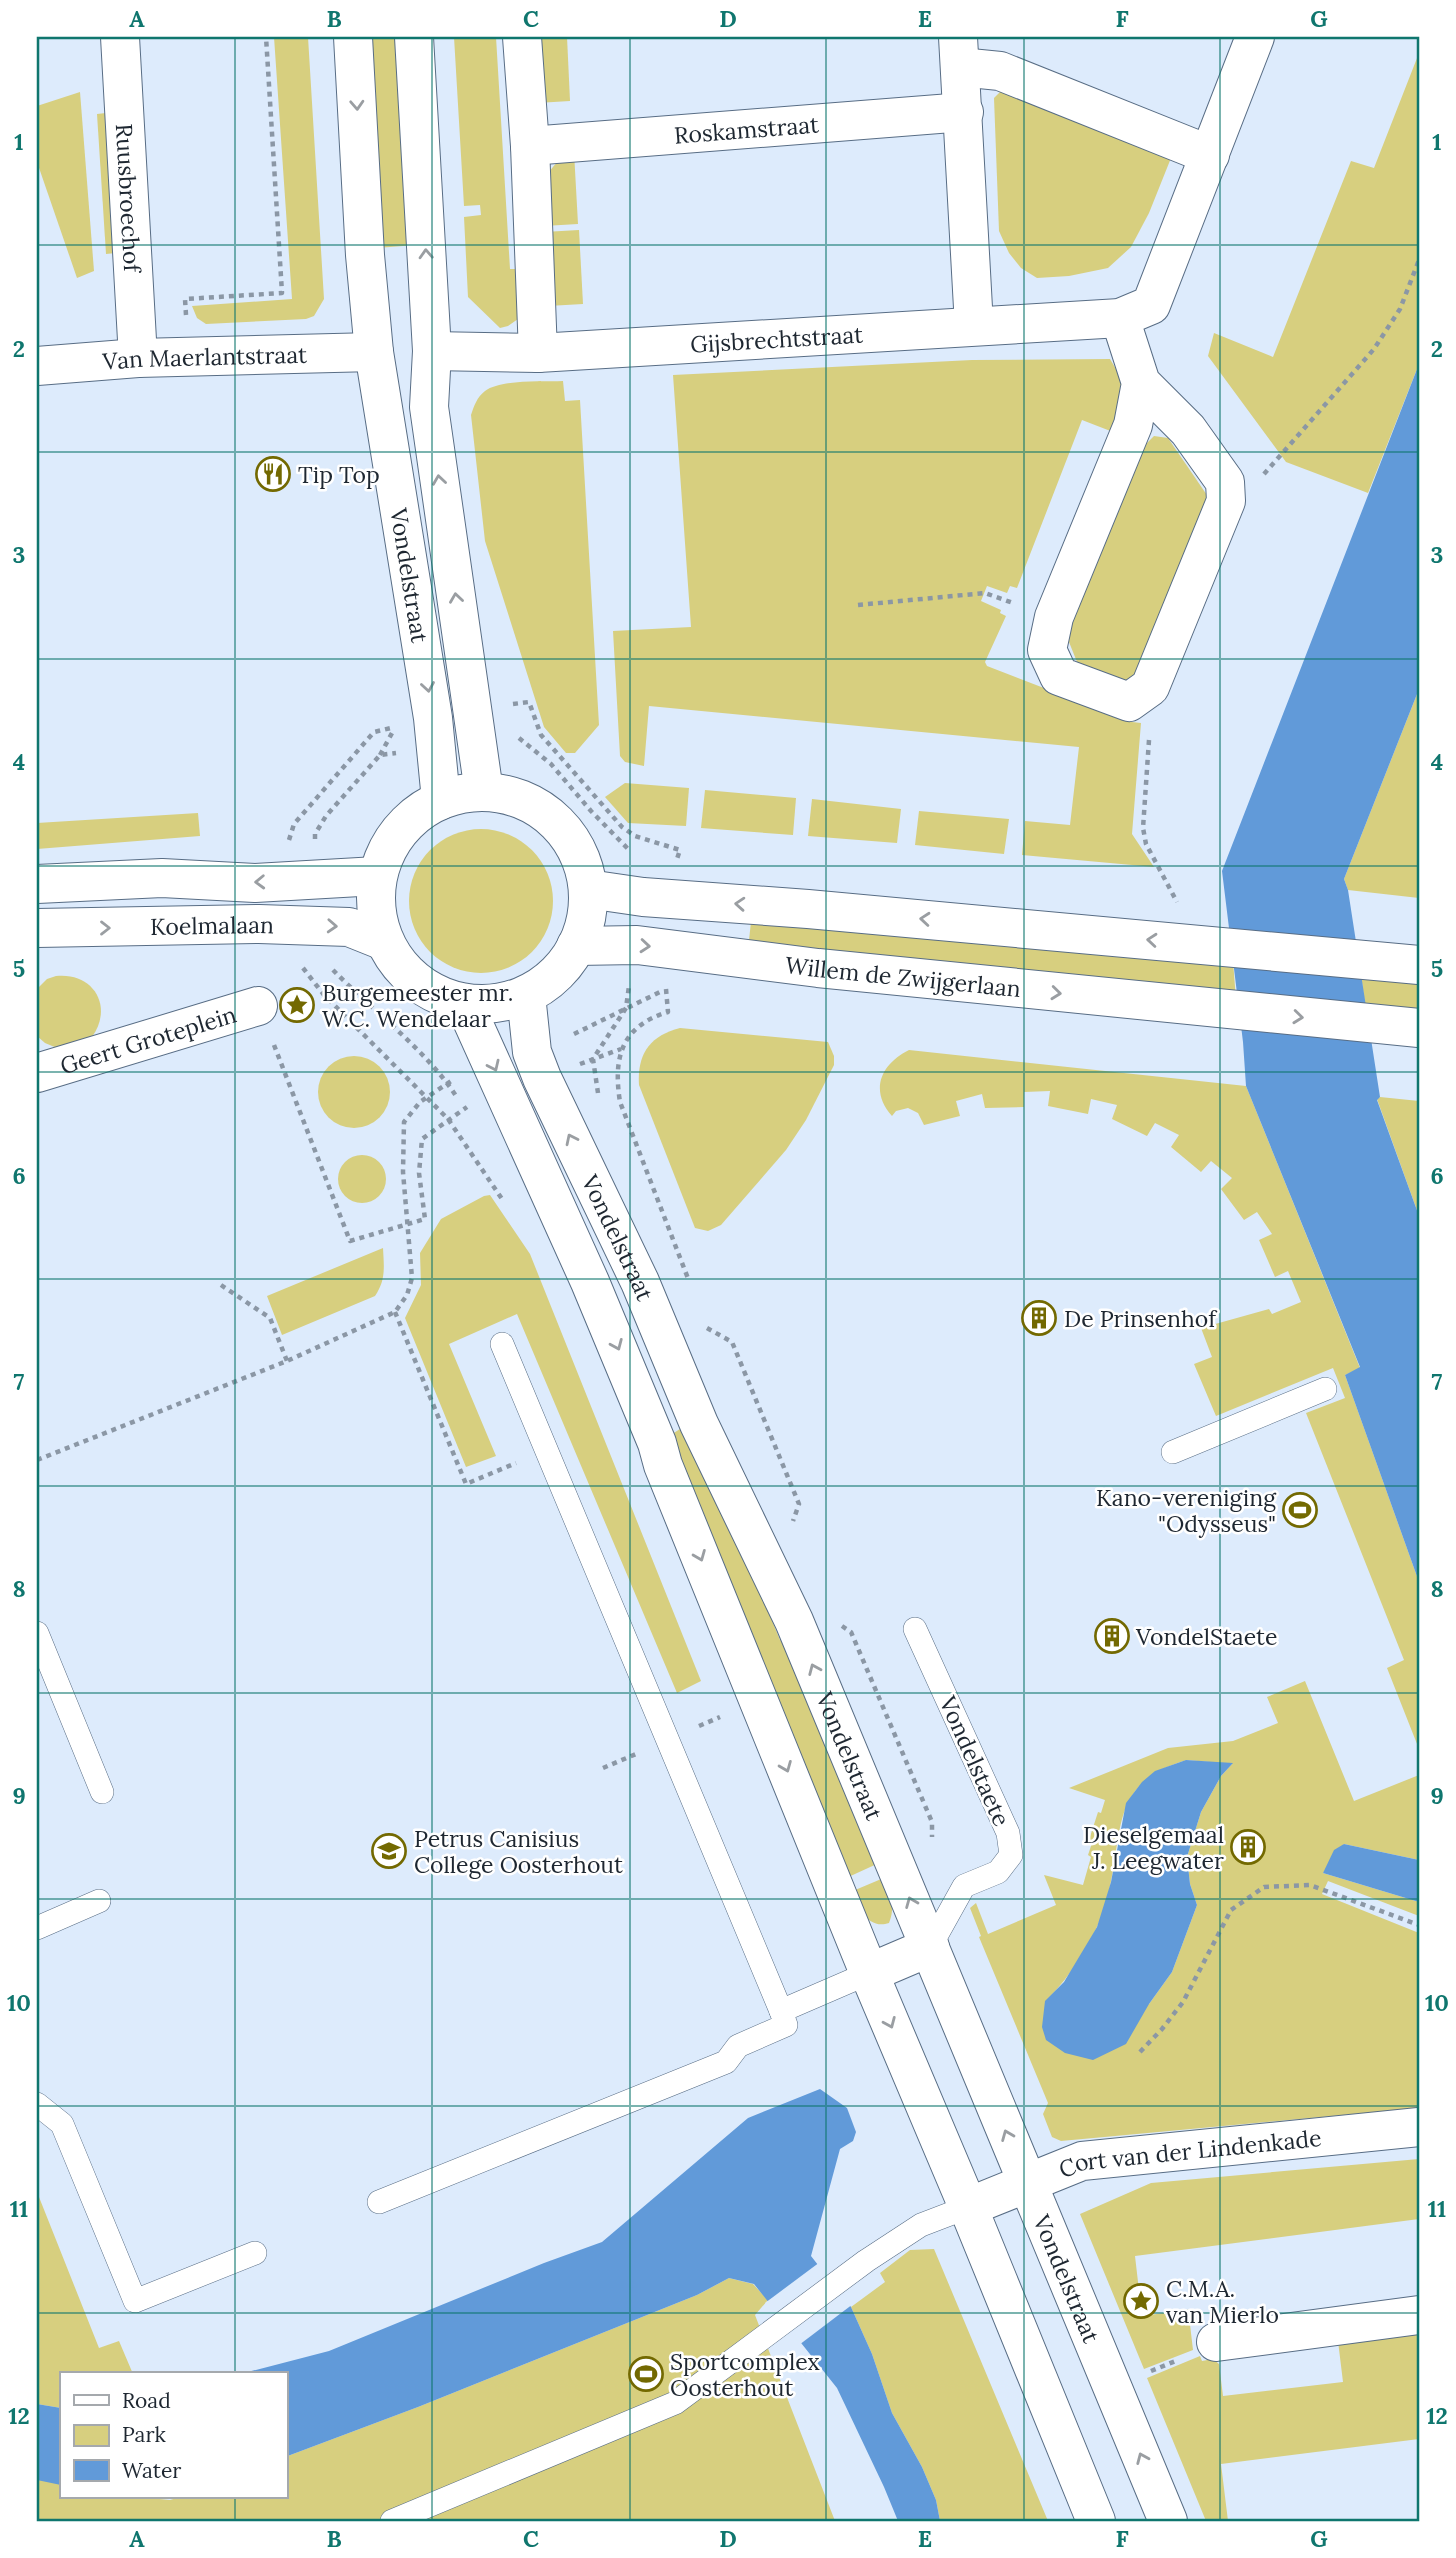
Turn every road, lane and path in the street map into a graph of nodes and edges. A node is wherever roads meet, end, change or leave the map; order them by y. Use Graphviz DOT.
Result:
graph roads {
  1 [pos="120,37"];
  2 [pos="266,37"];
  3 [pos="353,37"];
  4 [pos="414,37"];
  5 [pos="522,37"];
  6 [pos="1255,37"];
  7 [pos="959,52"];
  8 [pos="964,112"];
  9 [pos="530,146"];
  10 [pos="1210,155"];
  11 [pos="1419,260"];
  12 [pos="192,298"];
  13 [pos="1120,318"];
  14 [pos="974,326"];
  15 [pos="432,351"];
  16 [pos="374,352"];
  17 [pos="538,353"];
  18 [pos="138,358"];
  19 [pos="37,366"];
  20 [pos="1141,383"];
  21 [pos="1225,492"];
  22 [pos="858,605"];
  23 [pos="1054,617"];
  24 [pos="1150,687"];
  25 [pos="473,712"];
  26 [pos="433,718"];
  27 [pos="513,738"];
  28 [pos="402,752"];
  29 [pos="339,773"];
  30 [pos="484,792"];
  31 [pos="441,800"];
  32 [pos="317,848"];
  33 [pos="634,855"];
  34 [pos="377,876"];
  35 [pos="37,884"];
  36 [pos="588,889"];
  37 [pos="668,899"];
  38 [pos="37,928"];
  39 [pos="384,941"];
  40 [pos="1209,945"];
  41 [pos="576,946"];
  42 [pos="666,948"];
  43 [pos="1419,965"];
  44 [pos="526,995"];
  45 [pos="465,1005"];
  46 [pos="258,1006"];
  47 [pos="626,1008"];
  48 [pos="1419,1028"];
  49 [pos="571,1035"];
  50 [pos="621,1049"];
  51 [pos="37,1073"];
  52 [pos="447,1082"];
  53 [pos="406,1224"];
  54 [pos="221,1284"];
  55 [pos="395,1312"];
  56 [pos="502,1344"];
  57 [pos="287,1360"];
  58 [pos="1325,1389"];
  59 [pos="546,1450"];
  60 [pos="1173,1452"];
  61 [pos="37,1460"];
  62 [pos="915,1629"];
  63 [pos="37,1633"];
  64 [pos="102,1791"];
  65 [pos="99,1901"];
  66 [pos="1419,1925"];
  67 [pos="37,1928"];
  68 [pos="930,1947"];
  69 [pos="869,1973"];
  70 [pos="782,2011"];
  71 [pos="1140,2052"];
  72 [pos="37,2104"];
  73 [pos="1419,2127"];
  74 [pos="1026,2183"];
  75 [pos="379,2202"];
  76 [pos="968,2207"];
  77 [pos="255,2253"];
  78 [pos="1419,2315"];
  79 [pos="1216,2342"];
  80 [pos="392,2521"];
  81 [pos="1096,2521"];
  82 [pos="1168,2521"];
  1 -- 18 [label="street, Ruusbroechof"];
  2 -- 12 [label="path"];
  3 -- 16 [label="street, Vondelstraat, one-way"];
  15 -- 4 [label="street, Vondelstraat, one-way"];
  5 -- 9 [label="street"];
  6 -- 10 [label="street, Gijsbrechtstraat"];
  7 -- 8 [label="street"];
  7 -- 10 [label="street"];
  8 -- 9 [label="street, Roskamstraat"];
  8 -- 14 [label="street"];
  9 -- 17 [label="street"];
  10 -- 13 [label="street, Gijsbrechtstraat"];
  11 -- 21 [label="path"];
  13 -- 14 [label="street, Gijsbrechtstraat"];
  13 -- 20 [label="street"];
  14 -- 17 [label="street, Gijsbrechtstraat"];
  15 -- 16 [label="street"];
  15 -- 17 [label="street, Gijsbrechtstraat"];
  25 -- 15 [label="street, Vondelstraat, one-way"];
  16 -- 18 [label="street, Van Maerlantstraat"];
  16 -- 26 [label="street, Vondelstraat, one-way"];
  18 -- 19 [label="street, Van Maerlantstraat"];
  20 -- 21 [label="street"];
  20 -- 23 [label="street"];
  21 -- 24 [label="street"];
  22 -- 23 [label="path"];
  23 -- 24 [label="street"];
  24 -- 40 [label="path"];
  25 -- 30 [label="street, Vondelstraat"];
  25 -- 37 [label="path"];
  26 -- 29 [label="path"];
  26 -- 31 [label="street, Vondelstraat"];
  27 -- 33 [label="path"];
  28 -- 32 [label="path"];
  30 -- 31 [label="street"];
  30 -- 36 [label="street"];
  31 -- 34 [label="street"];
  34 -- 35 [label="street, Koelmalaan, one-way"];
  34 -- 39 [label="street"];
  36 -- 37 [label="street"];
  36 -- 41 [label="street"];
  40 -- 37 [label="street, one-way"];
  38 -- 39 [label="street, Koelmalaan, one-way"];
  39 -- 45 [label="street"];
  40 -- 43 [label="street"];
  41 -- 42 [label="street, Willem de Zwijgerlaan, one-way"];
  41 -- 44 [label="street"];
  42 -- 48 [label="street, Willem de Zwijgerlaan, one-way"];
  42 -- 50 [label="path"];
  44 -- 45 [label="street"];
  68 -- 44 [label="street, Vondelstraat, one-way"];
  45 -- 69 [label="street, Vondelstraat, one-way"];
  46 -- 51 [label="street, Geert Groteplein"];
  46 -- 53 [label="path"];
  47 -- 49 [label="path"];
  52 -- 53 [label="path"];
  53 -- 55 [label="path"];
  54 -- 57 [label="path"];
  55 -- 57 [label="path"];
  55 -- 59 [label="path"];
  56 -- 59 [label="lane"];
  57 -- 61 [label="path"];
  58 -- 60 [label="lane"];
  59 -- 70 [label="lane"];
  62 -- 68 [label="lane, Vondelstaete"];
  63 -- 64 [label="lane"];
  65 -- 67 [label="lane"];
  66 -- 71 [label="path"];
  68 -- 69 [label="street"];
  74 -- 68 [label="street, Vondelstraat, one-way"];
  69 -- 70 [label="lane"];
  69 -- 76 [label="street, Vondelstraat, one-way"];
  70 -- 75 [label="lane"];
  72 -- 77 [label="lane"];
  73 -- 74 [label="street, Cort van der Lindenkade"];
  74 -- 76 [label="street, Cort van der Lindenkade"];
  82 -- 74 [label="street, Vondelstraat, one-way"];
  76 -- 80 [label="lane"];
  76 -- 81 [label="street, Vondelstraat"];
  78 -- 79 [label="street"];
}
